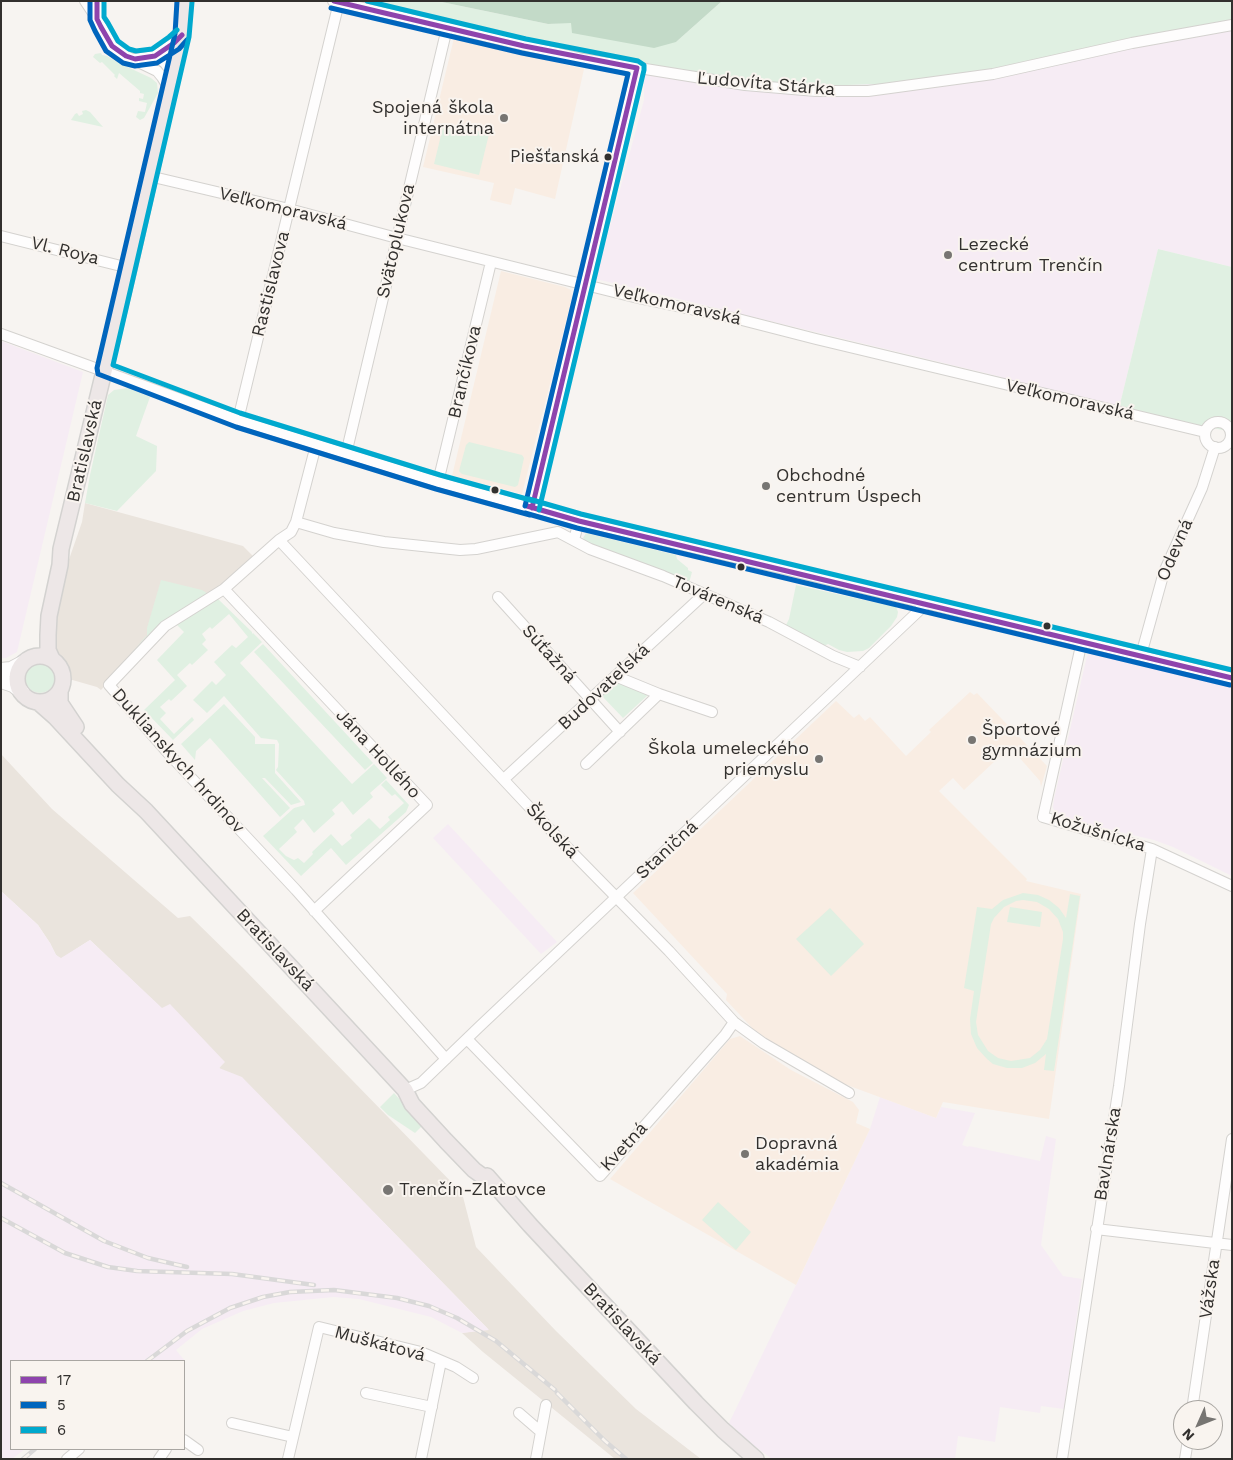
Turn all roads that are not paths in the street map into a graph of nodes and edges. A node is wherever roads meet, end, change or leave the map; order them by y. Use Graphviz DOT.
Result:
graph roads {
  1 [pos="85,1"];
  2 [pos="97,1"];
  3 [pos="185,1"];
  4 [pos="336,2"];
  5 [pos="97,19"];
  6 [pos="1232,25"];
  7 [pos="447,28"];
  8 [pos="182,35"];
  9 [pos="155,56"];
  10 [pos="135,59"];
  11 [pos="637,68"];
  12 [pos="174,74"];
  13 [pos="170,90"];
  14 [pos="149,176"];
  15 [pos="289,209"];
  16 [pos="1,236"];
  17 [pos="397,238"];
  18 [pos="491,262"];
  19 [pos="129,268"];
  20 [pos="585,284"];
  21 [pos="1,334"];
  22 [pos="104,370"];
  23 [pos="238,420"];
  24 [pos="1205,432"];
  25 [pos="316,445"];
  26 [pos="1215,447"];
  27 [pos="346,454"];
  28 [pos="438,482"];
  29 [pos="532,508"];
  30 [pos="579,521"];
  31 [pos="296,522"];
  32 [pos="280,540"];
  33 [pos="572,540"];
  34 [pos="61,549"];
  35 [pos="224,589"];
  36 [pos="703,593"];
  37 [pos="498,597"];
  38 [pos="926,604"];
  39 [pos="1082,641"];
  40 [pos="1141,655"];
  41 [pos="30,659"];
  42 [pos="52,659"];
  43 [pos="860,667"];
  44 [pos="1,670"];
  45 [pos="615,676"];
  46 [pos="1232,678"];
  47 [pos="1,681"];
  48 [pos="60,690"];
  49 [pos="22,692"];
  50 [pos="659,694"];
  51 [pos="590,699"];
  52 [pos="38,702"];
  53 [pos="712,712"];
  54 [pos="620,732"];
  55 [pos="586,764"];
  56 [pos="504,779"];
  57 [pos="146,811"];
  58 [pos="1152,849"];
  59 [pos="1232,886"];
  60 [pos="616,898"];
  61 [pos="314,911"];
  62 [pos="734,1022"];
  63 [pos="467,1039"];
  64 [pos="446,1059"];
  65 [pos="405,1090"];
  66 [pos="849,1093"];
  67 [pos="1232,1139"];
  68 [pos="1096,1229"];
  69 [pos="1217,1242"];
  70 [pos="1232,1245"];
  71 [pos="441,1361"];
  72 [pos="473,1378"];
  73 [pos="366,1392"];
  74 [pos="1193,1400"];
  75 [pos="546,1405"];
  76 [pos="432,1407"];
  77 [pos="519,1413"];
  78 [pos="232,1423"];
  79 [pos="541,1432"];
  80 [pos="293,1437"];
  81 [pos="185,1441"];
  82 [pos="78,1450"];
  83 [pos="198,1450"];
  84 [pos="67,1459"];
  85 [pos="288,1459"];
  86 [pos="421,1459"];
  87 [pos="536,1459"];
  88 [pos="756,1459"];
  89 [pos="1062,1459"];
  1 -- 5 [label="street"];
  2 -- 5 [label="street"];
  3 -- 8 [label="main road, Bratislavská"];
  4 -- 7 [label="street, Ľudovíta Stárka"];
  4 -- 15 [label="street, Rastislavova"];
  5 -- 10 [label="street"];
  6 -- 11 [label="street, Ľudovíta Stárka"];
  7 -- 11 [label="street, Ľudovíta Stárka"];
  7 -- 17 [label="street, Svätoplukova"];
  8 -- 9 [label="street"];
  8 -- 12 [label="main road, Bratislavská"];
  9 -- 10 [label="street"];
  9 -- 12 [label="street"];
  10 -- 13 [label="street"];
  11 -- 20 [label="street"];
  12 -- 13 [label="main road, Bratislavská"];
  13 -- 14 [label="main road, Bratislavská"];
  14 -- 15 [label="street, Veľkomoravská"];
  14 -- 19 [label="main road, Bratislavská"];
  15 -- 17 [label="street, Veľkomoravská"];
  15 -- 23 [label="street, Rastislavova"];
  16 -- 19 [label="street, Vl. Roya"];
  17 -- 18 [label="street, Veľkomoravská"];
  17 -- 27 [label="street, Svätoplukova"];
  18 -- 20 [label="street, Veľkomoravská"];
  18 -- 28 [label="street, Brančíkova"];
  19 -- 22 [label="main road, Bratislavská"];
  20 -- 24 [label="street, Veľkomoravská"];
  20 -- 29 [label="street"];
  21 -- 22 [label="street"];
  22 -- 23 [label="street"];
  22 -- 34 [label="main road, Bratislavská"];
  23 -- 25 [label="street"];
  24 -- 26 [label="street"];
  24 -- 26 [label="street"];
  25 -- 27 [label="street"];
  25 -- 31 [label="street, Duklianskych hrdinov"];
  26 -- 40 [label="street, Odevná"];
  27 -- 28 [label="street"];
  28 -- 29 [label="street"];
  29 -- 30 [label="street"];
  30 -- 33 [label="street"];
  30 -- 38 [label="street"];
  31 -- 32 [label="street, Duklianskych hrdinov"];
  31 -- 33 [label="street, Továrenská"];
  32 -- 35 [label="street, Duklianskych hrdinov"];
  32 -- 56 [label="street, Školská"];
  33 -- 36 [label="street, Továrenská"];
  34 -- 41 [label="main road, Bratislavská"];
  34 -- 42 [label="main road, Bratislavská"];
  35 -- 61 [label="street, Jána Hollého"];
  35 -- 61 [label="street, Duklianskych hrdinov"];
  36 -- 43 [label="street, Továrenská"];
  36 -- 45 [label="street, Budovateľská"];
  37 -- 51 [label="street, Súťažná"];
  38 -- 39 [label="street"];
  38 -- 43 [label="street, Staničná"];
  39 -- 40 [label="street"];
  39 -- 58 [label="street, Kožušnícka"];
  40 -- 46 [label="street"];
  41 -- 42 [label="main road"];
  41 -- 44 [label="main road"];
  41 -- 49 [label="main road, Bratislavská"];
  42 -- 48 [label="main road, Bratislavská"];
  43 -- 60 [label="street, Staničná"];
  45 -- 50 [label="street"];
  45 -- 51 [label="street, Budovateľská"];
  47 -- 49 [label="main road"];
  48 -- 52 [label="main road"];
  48 -- 57 [label="main road, Bratislavská"];
  49 -- 52 [label="main road, Bratislavská"];
  50 -- 53 [label="street"];
  50 -- 54 [label="street"];
  51 -- 54 [label="street, Súťažná"];
  51 -- 56 [label="street, Budovateľská"];
  52 -- 57 [label="main road, Bratislavská"];
  54 -- 55 [label="street"];
  56 -- 60 [label="street, Školská"];
  57 -- 65 [label="main road, Bratislavská"];
  58 -- 59 [label="street, Kožušnícka"];
  58 -- 68 [label="street, Bavlnárska"];
  60 -- 62 [label="street, Školská"];
  60 -- 63 [label="street, Staničná"];
  61 -- 64 [label="street, Duklianskych hrdinov"];
  62 -- 63 [label="street, Kvetná"];
  62 -- 66 [label="street, Školská"];
  63 -- 64 [label="street, Staničná"];
  64 -- 65 [label="street, Staničná"];
  65 -- 88 [label="main road, Bratislavská"];
  67 -- 69 [label="street, Vážska"];
  68 -- 69 [label="street"];
  68 -- 89 [label="street, Bavlnárska"];
  69 -- 70 [label="street"];
  69 -- 74 [label="street, Vážska"];
  71 -- 72 [label="street, Muškátová"];
  71 -- 76 [label="street, Muškátová"];
  71 -- 80 [label="street, Muškátová"];
  73 -- 76 [label="street"];
  75 -- 79 [label="street"];
  76 -- 86 [label="street, Muškátová"];
  77 -- 79 [label="street"];
  78 -- 80 [label="street"];
  79 -- 87 [label="street"];
  80 -- 85 [label="street"];
  81 -- 83 [label="street"];
  82 -- 84 [label="street"];
}
